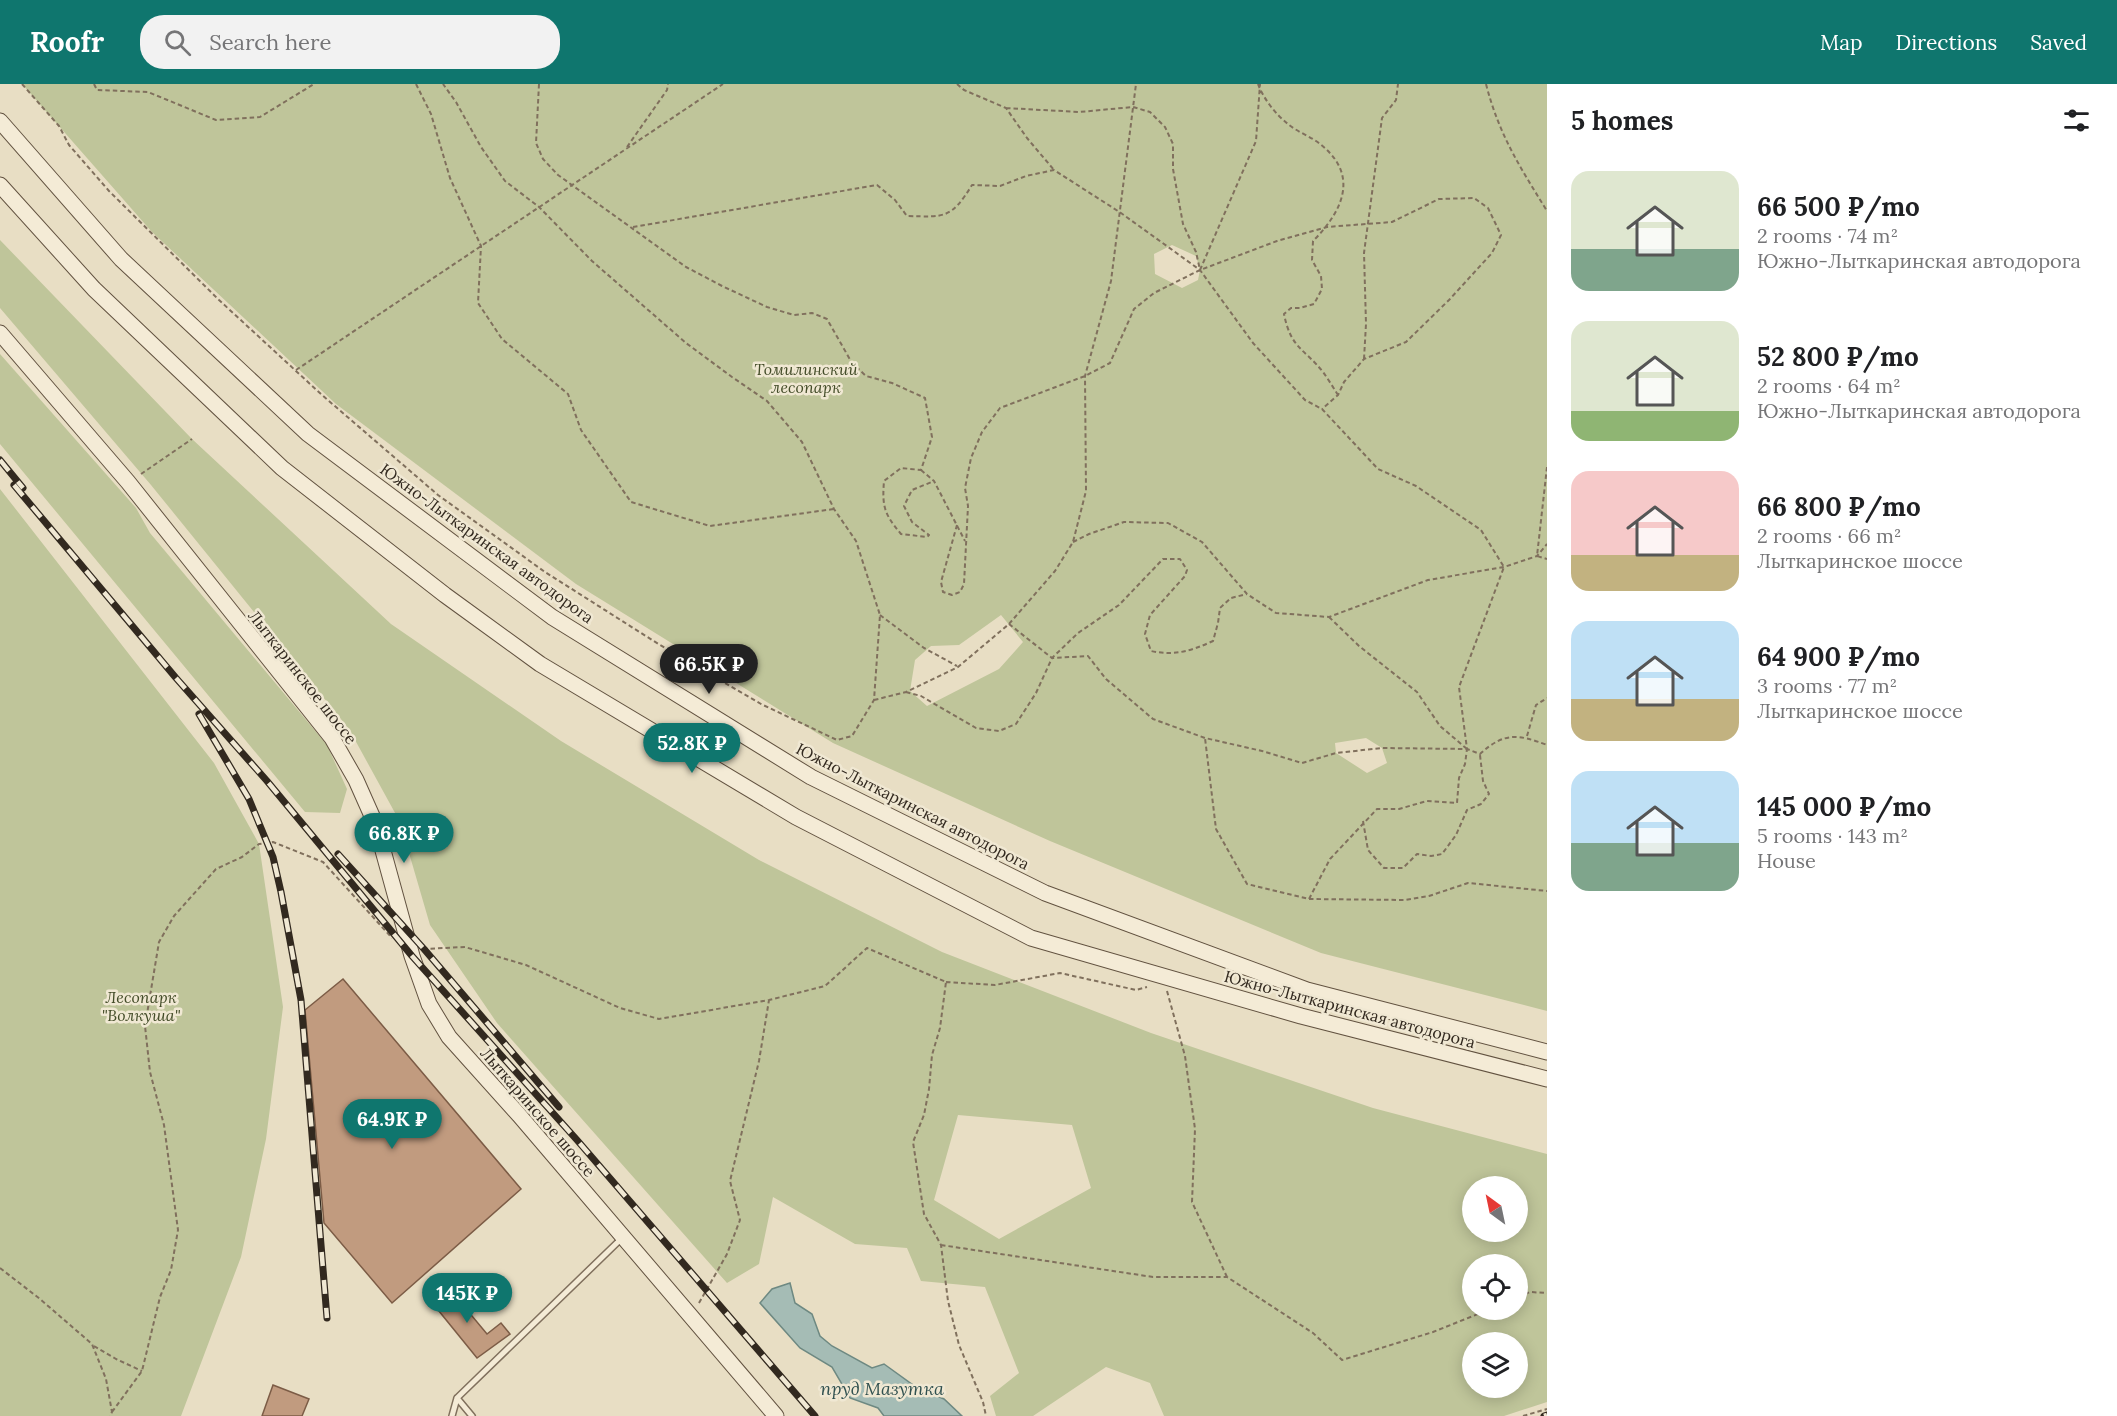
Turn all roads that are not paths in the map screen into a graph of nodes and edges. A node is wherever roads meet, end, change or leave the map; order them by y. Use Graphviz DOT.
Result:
graph roads {
  1 [pos="0,121"];
  2 [pos="0,184"];
  3 [pos="0,333"];
  4 [pos="1547,1052"];
  5 [pos="1547,1079"];
  6 [pos="623,1237"];
  7 [pos="457,1398"];
  8 [pos="452,1416"];
  9 [pos="472,1416"];
  10 [pos="776,1416"];
  1 -- 4 [label="main road, Южно-Лыткаринская автодорога"];
  2 -- 5 [label="main road, Южно-Лыткаринская автодорога"];
  3 -- 6 [label="main road, Лыткаринское шоссе"];
  6 -- 7 [label="lane"];
  6 -- 10 [label="main road, Лыткаринское шоссе"];
  7 -- 8 [label="lane"];
  7 -- 9 [label="lane"];
}
